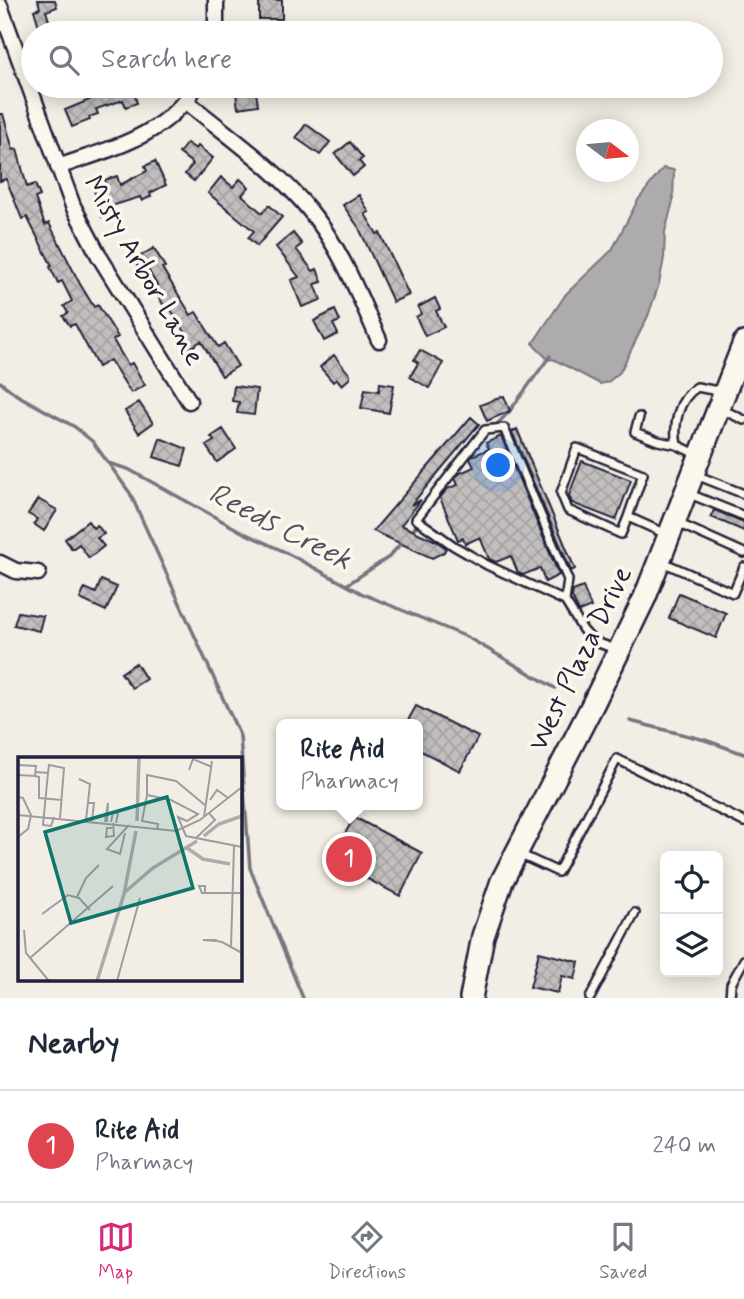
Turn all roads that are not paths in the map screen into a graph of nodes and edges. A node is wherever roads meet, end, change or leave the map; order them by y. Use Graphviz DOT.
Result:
graph roads {
  1 [pos="216,0"];
  2 [pos="0,6"];
  3 [pos="216,21"];
  4 [pos="21,64"];
  5 [pos="33,98"];
  6 [pos="189,98"];
  7 [pos="187,102"];
  8 [pos="58,167"];
  9 [pos="379,340"];
  10 [pos="744,343"];
  11 [pos="728,391"];
  12 [pos="189,401"];
  13 [pos="639,418"];
  14 [pos="744,419"];
  15 [pos="677,445"];
  16 [pos="693,474"];
  17 [pos="744,495"];
  18 [pos="628,516"];
  19 [pos="744,516"];
  20 [pos="672,529"];
  21 [pos="744,553"];
  22 [pos="660,561"];
  23 [pos="0,563"];
  24 [pos="744,567"];
  25 [pos="38,573"];
  26 [pos="565,601"];
  27 [pos="619,651"];
  28 [pos="744,822"];
  29 [pos="515,852"];
  30 [pos="635,914"];
  31 [pos="744,960"];
  32 [pos="471,998"];
  33 [pos="590,998"];
  34 [pos="730,998"];
  1 -- 3 [label="street"];
  2 -- 4 [label="street, Misty Arbor Lane"];
  5 -- 8 [label="street, Misty Arbor Lane"];
  6 -- 7 [label="street"];
  7 -- 8 [label="street"];
  7 -- 9 [label="street"];
  8 -- 12 [label="street, Misty Arbor Lane"];
  10 -- 11 [label="main road, West Plaza Drive"];
  11 -- 14 [label="lane"];
  11 -- 15 [label="lane"];
  11 -- 16 [label="main road, West Plaza Drive"];
  13 -- 15 [label="lane"];
  15 -- 16 [label="lane"];
  16 -- 17 [label="lane"];
  16 -- 19 [label="lane"];
  16 -- 20 [label="main road, West Plaza Drive"];
  18 -- 18 [label="lane"];
  18 -- 20 [label="lane"];
  20 -- 21 [label="lane"];
  20 -- 22 [label="main road, West Plaza Drive"];
  22 -- 24 [label="lane"];
  22 -- 27 [label="main road, West Plaza Drive"];
  23 -- 25 [label="street"];
  26 -- 26 [label="lane"];
  26 -- 27 [label="lane"];
  27 -- 29 [label="main road, West Plaza Drive"];
  28 -- 29 [label="lane"];
  29 -- 32 [label="main road, West Plaza Drive"];
  30 -- 33 [label="lane"];
  31 -- 34 [label="lane"];
}
